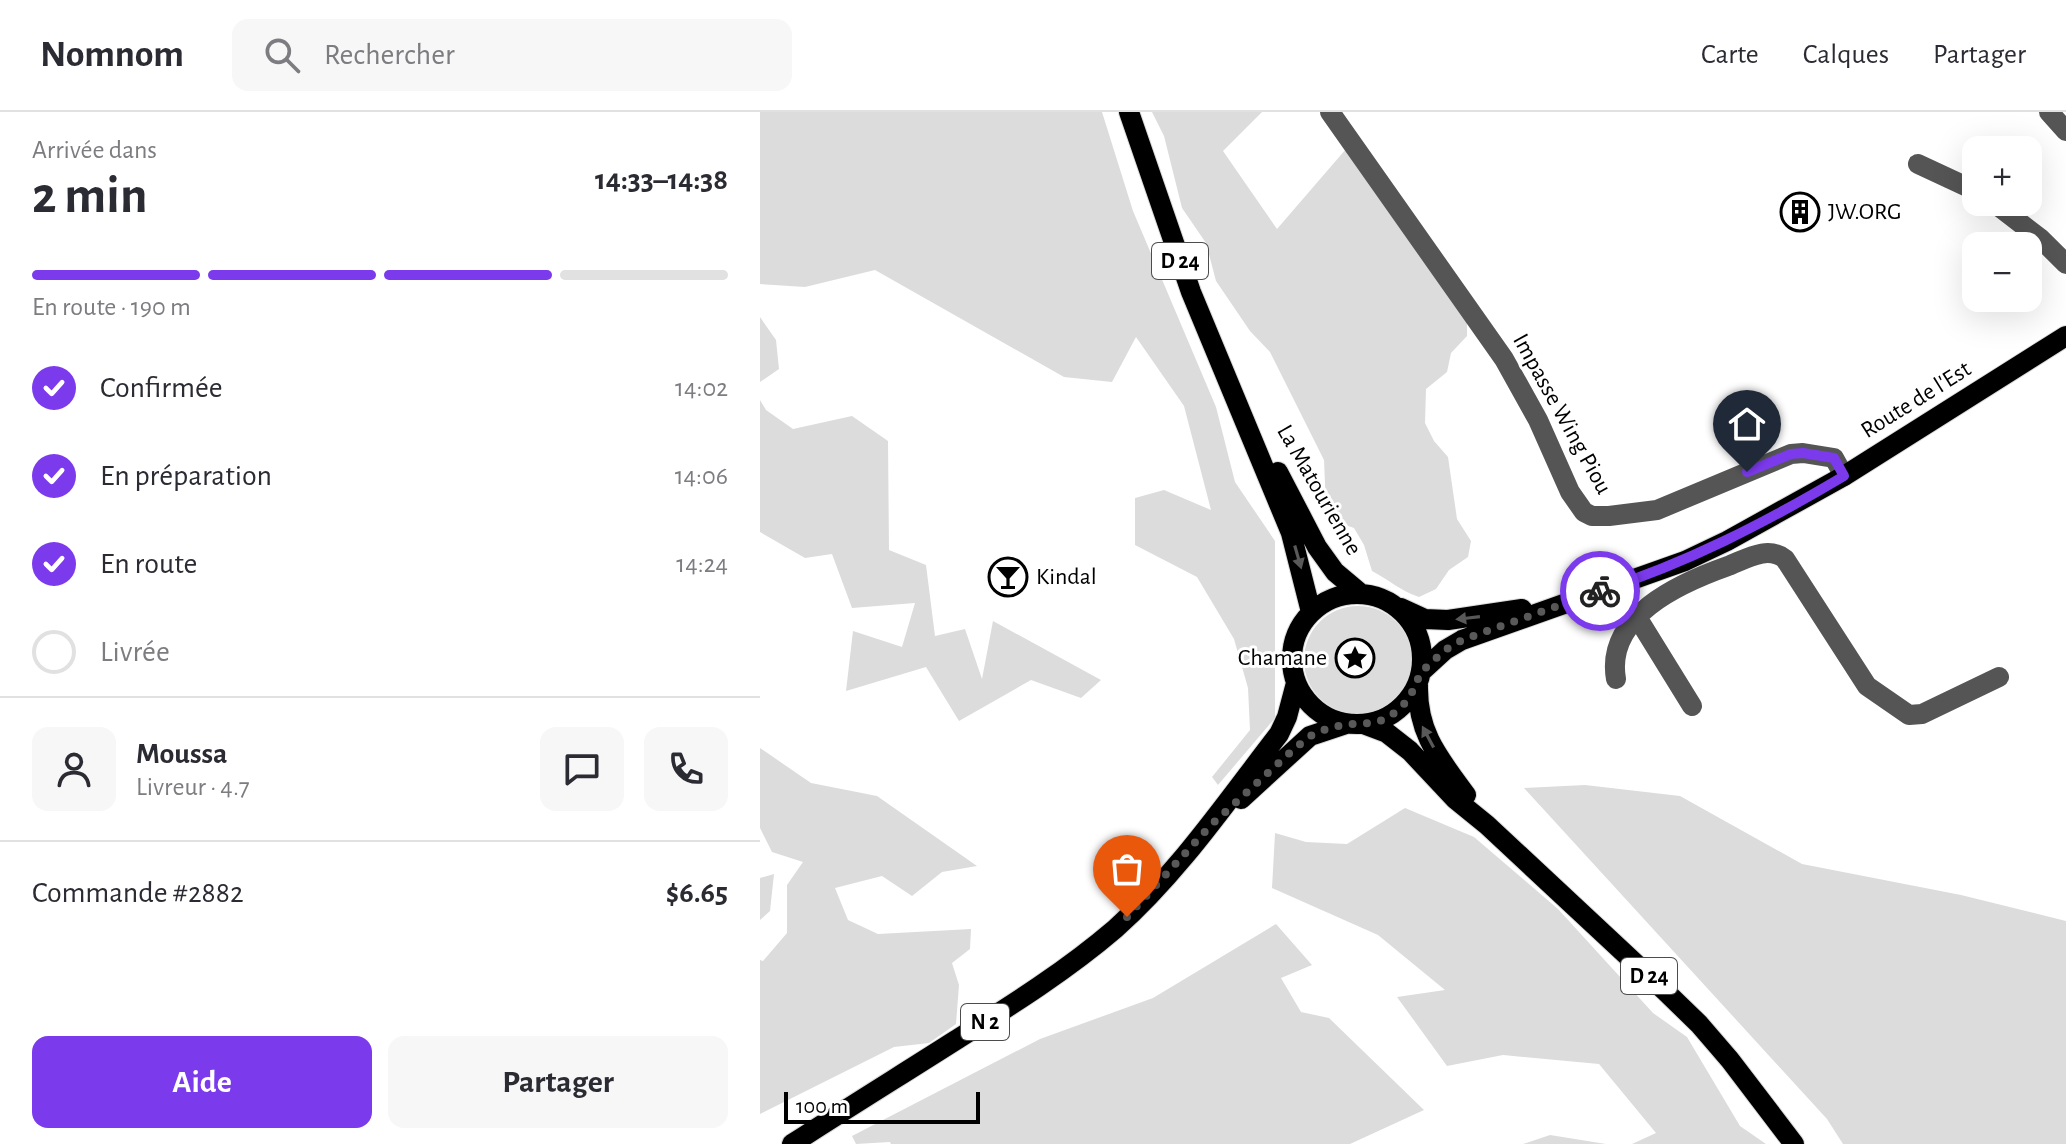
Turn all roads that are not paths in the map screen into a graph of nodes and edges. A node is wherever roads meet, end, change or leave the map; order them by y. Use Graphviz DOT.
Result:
graph roads {
  1 [pos="1129,112"];
  2 [pos="1330,112"];
  3 [pos="2049,112"];
  4 [pos="2066,131"];
  5 [pos="1918,164"];
  6 [pos="1962,184"];
  7 [pos="2011,216"];
  8 [pos="2066,264"];
  9 [pos="2066,336"];
  10 [pos="1240,407"];
  11 [pos="1844,476"];
  12 [pos="1690,569"];
  13 [pos="1360,593"];
  14 [pos="1573,600"];
  15 [pos="1397,607"];
  16 [pos="1311,612"];
  17 [pos="1637,617"];
  18 [pos="1999,677"];
  19 [pos="1420,678"];
  20 [pos="1616,679"];
  21 [pos="1296,683"];
  22 [pos="1692,706"];
  23 [pos="1354,724"];
  24 [pos="1211,825"];
  25 [pos="1487,825"];
  26 [pos="792,1144"];
  27 [pos="1794,1144"];
  1 -- 10 [label="main road, La Matourienne / D 24"];
  2 -- 11 [label="street, Impasse Wing Piou"];
  3 -- 4 [label="street"];
  5 -- 6 [label="street"];
  7 -- 8 [label="street"];
  9 -- 11 [label="main road, Route de l'Est / N 2"];
  10 -- 13 [label="main road, La Matourienne / D 24"];
  10 -- 16 [label="main road, La Matourienne / D 24, one-way"];
  11 -- 12 [label="main road, Route de l'Est / N 2"];
  12 -- 14 [label="main road, Route de l'Est / N 2"];
  12 -- 17 [label="street"];
  12 -- 18 [label="street"];
  13 -- 15 [label="main road, N 2"];
  13 -- 16 [label="main road"];
  14 -- 15 [label="main road, Route de l'Est / N 2, one-way"];
  14 -- 19 [label="main road, Route de l'Est / N 2"];
  15 -- 19 [label="main road"];
  16 -- 21 [label="main road, N 2"];
  17 -- 20 [label="street"];
  17 -- 22 [label="street"];
  19 -- 23 [label="main road, N 2"];
  25 -- 19 [label="main road, D 24, one-way"];
  21 -- 23 [label="main road"];
  21 -- 24 [label="main road, N 2"];
  23 -- 24 [label="main road, N 2"];
  23 -- 25 [label="main road, D 24"];
  24 -- 26 [label="main road, N 2"];
  25 -- 27 [label="main road, D 24"];
}
